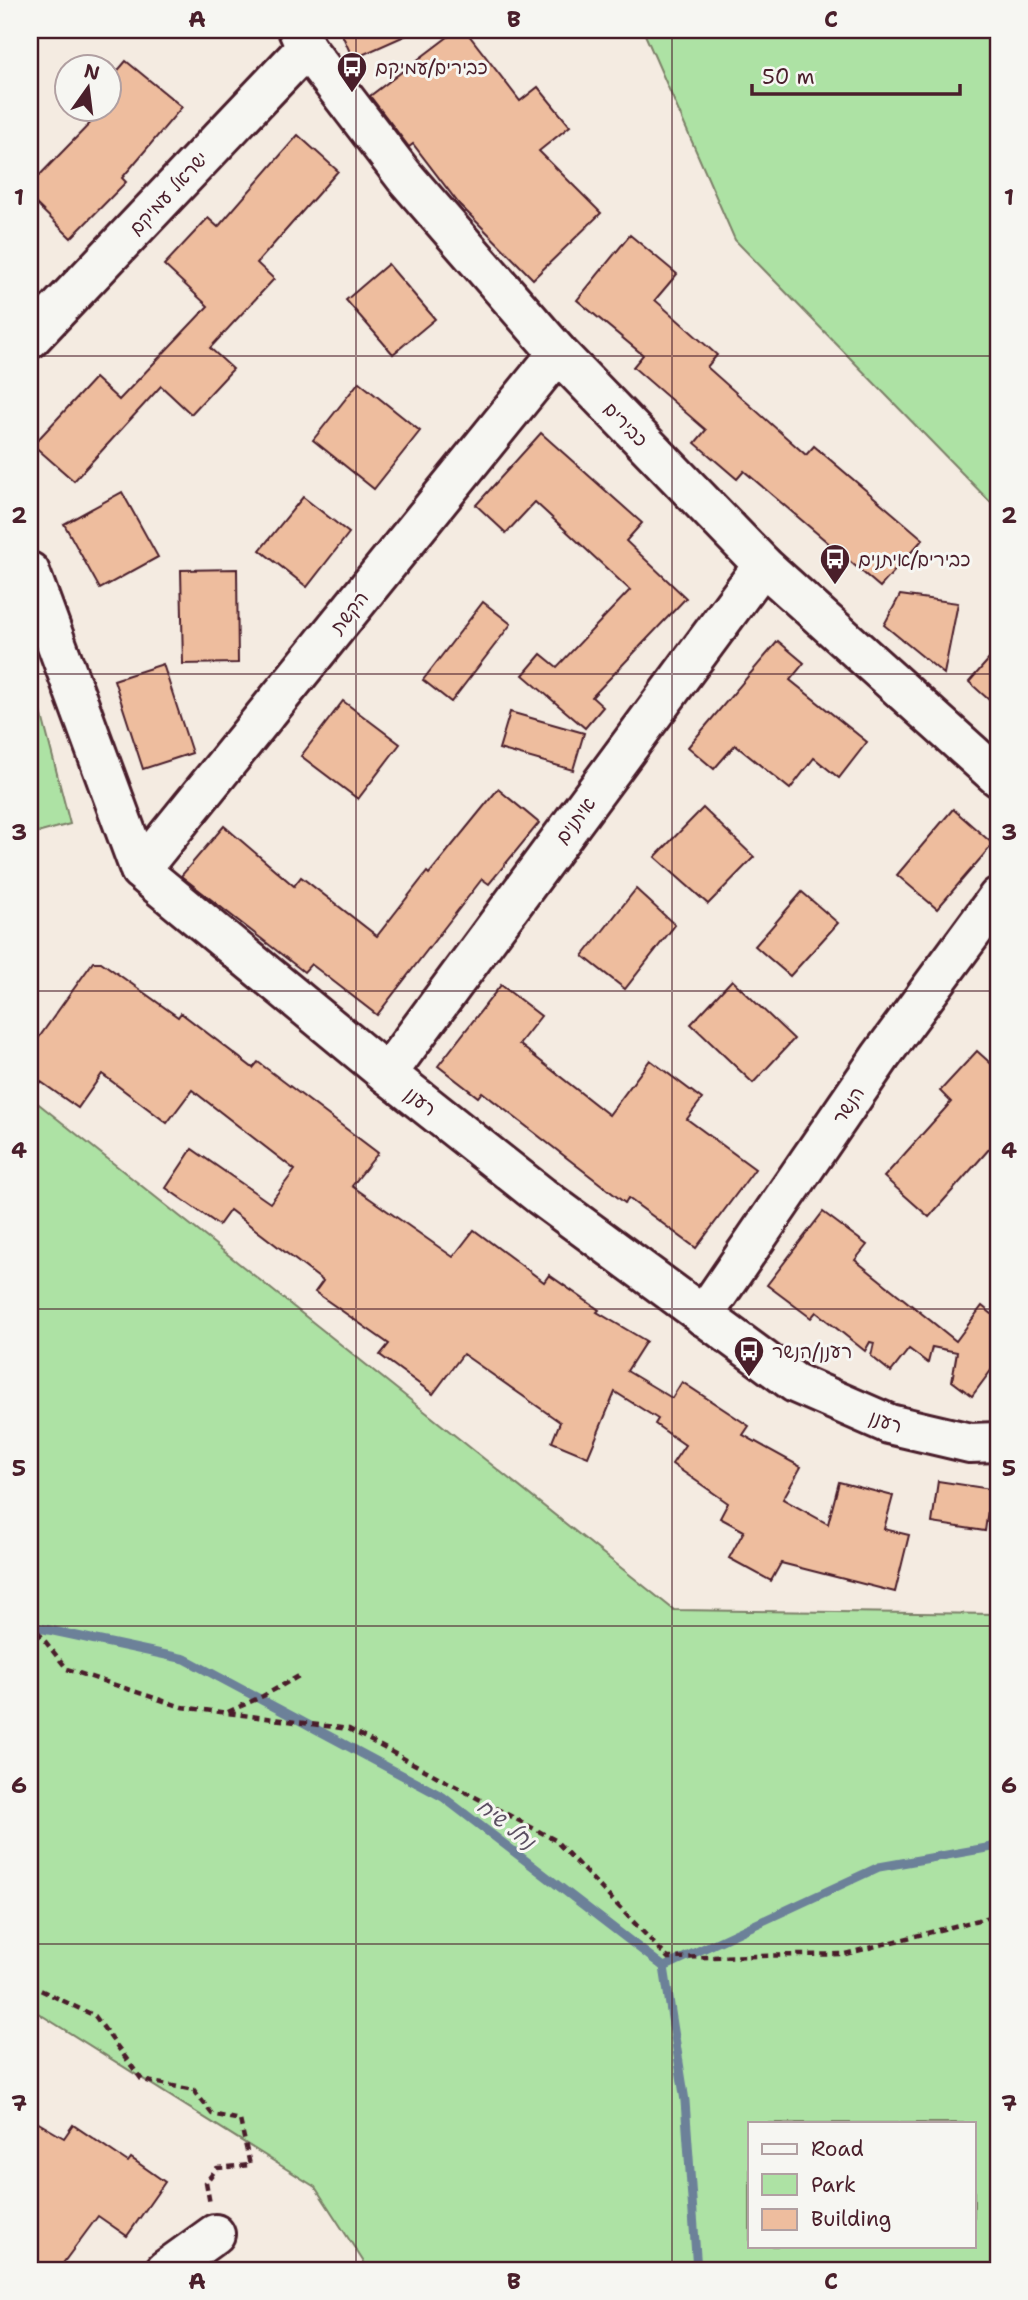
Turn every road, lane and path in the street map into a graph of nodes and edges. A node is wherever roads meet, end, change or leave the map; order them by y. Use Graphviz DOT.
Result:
graph roads {
  1 [pos="302,39"];
  2 [pos="30,339"];
  3 [pos="558,353"];
  4 [pos="763,565"];
  5 [pos="30,572"];
  6 [pos="998,777"];
  7 [pos="141,870"];
  8 [pos="998,897"];
  9 [pos="387,1074"];
  10 [pos="703,1316"];
  11 [pos="998,1442"];
  12 [pos="30,1622"];
  13 [pos="299,1676"];
  14 [pos="226,1713"];
  15 [pos="998,1915"];
  16 [pos="30,1985"];
  17 [pos="212,2220"];
  18 [pos="165,2270"];
  1 -- 2 [label="street, ישראל עמיקם"];
  1 -- 3 [label="street, כבירים"];
  3 -- 4 [label="street, כבירים"];
  3 -- 7 [label="street, הקשת"];
  4 -- 6 [label="street, כבירים"];
  4 -- 9 [label="street, איתנים"];
  5 -- 7 [label="street, רענן"];
  7 -- 9 [label="street, רענן"];
  8 -- 10 [label="street, הנשר"];
  9 -- 10 [label="street, רענן"];
  10 -- 11 [label="street, רענן"];
  12 -- 14 [label="path"];
  13 -- 14 [label="path"];
  14 -- 15 [label="path"];
  16 -- 17 [label="path"];
  17 -- 18 [label="street"];
}
